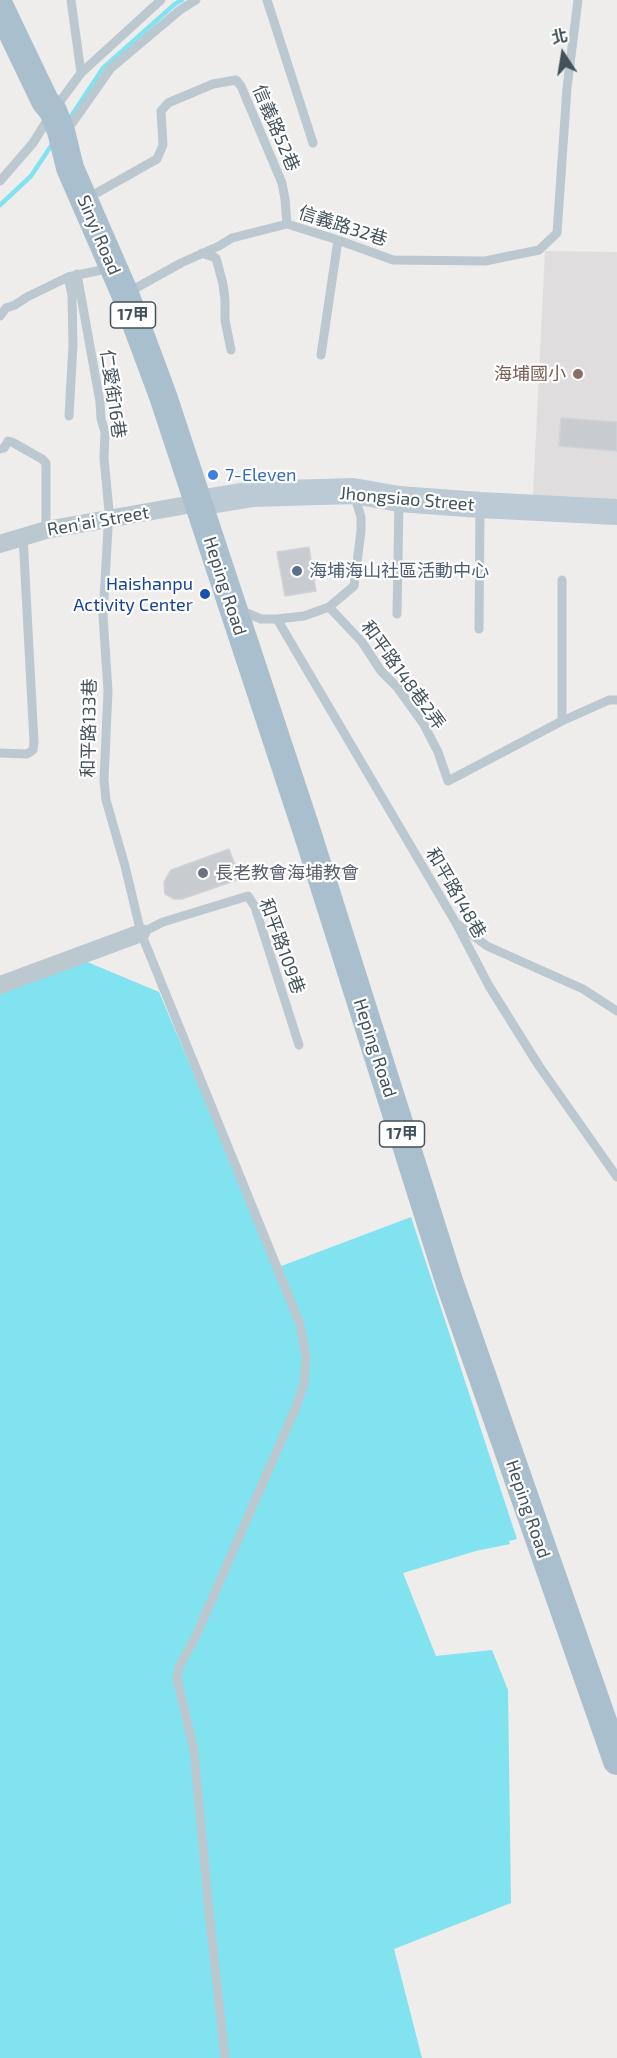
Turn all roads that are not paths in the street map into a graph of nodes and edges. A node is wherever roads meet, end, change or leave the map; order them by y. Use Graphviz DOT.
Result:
graph roads {
  1 [pos="71,0"];
  2 [pos="161,0"];
  3 [pos="196,0"];
  4 [pos="267,0"];
  5 [pos="578,0"];
  6 [pos="3,20"];
  7 [pos="81,73"];
  8 [pos="58,124"];
  9 [pos="313,143"];
  10 [pos="0,181"];
  11 [pos="84,200"];
  12 [pos="287,224"];
  13 [pos="338,240"];
  14 [pos="202,253"];
  15 [pos="112,267"];
  16 [pos="73,276"];
  17 [pos="125,294"];
  18 [pos="0,316"];
  19 [pos="231,350"];
  20 [pos="321,355"];
  21 [pos="69,416"];
  22 [pos="0,449"];
  23 [pos="353,491"];
  24 [pos="399,499"];
  25 [pos="198,503"];
  26 [pos="480,505"];
  27 [pos="617,512"];
  28 [pos="109,519"];
  29 [pos="46,530"];
  30 [pos="23,536"];
  31 [pos="0,544"];
  32 [pos="562,580"];
  33 [pos="232,605"];
  34 [pos="329,607"];
  35 [pos="397,614"];
  36 [pos="277,619"];
  37 [pos="479,629"];
  38 [pos="617,700"];
  39 [pos="562,722"];
  40 [pos="0,753"];
  41 [pos="456,923"];
  42 [pos="141,933"];
  43 [pos="0,985"];
  44 [pos="617,1011"];
  45 [pos="299,1045"];
  46 [pos="617,1177"];
  47 [pos="617,1761"];
  48 [pos="225,2058"];
  1 -- 7 [label="lane"];
  2 -- 7 [label="lane"];
  3 -- 8 [label="lane"];
  4 -- 9 [label="lane"];
  5 -- 13 [label="lane, 信義路32巷"];
  6 -- 8 [label="main road, Sinyi Road / 17甲"];
  7 -- 8 [label="lane"];
  8 -- 10 [label="lane"];
  8 -- 11 [label="main road, Sinyi Road / 17甲"];
  11 -- 12 [label="lane, 信義路52巷"];
  11 -- 15 [label="main road, Sinyi Road / 17甲"];
  12 -- 13 [label="lane, 信義路32巷"];
  12 -- 14 [label="lane, 信義路32巷"];
  13 -- 20 [label="lane"];
  14 -- 17 [label="lane, 信義路32巷"];
  14 -- 19 [label="lane"];
  15 -- 16 [label="lane"];
  15 -- 17 [label="main road, Sinyi Road / 17甲"];
  16 -- 18 [label="lane"];
  16 -- 21 [label="lane"];
  16 -- 28 [label="lane, 仁愛街16巷"];
  17 -- 25 [label="main road, Sinyi Road / 17甲"];
  22 -- 29 [label="lane"];
  23 -- 24 [label="street, Jhongsiao Street"];
  23 -- 25 [label="street, Jhongsiao Street"];
  23 -- 34 [label="lane"];
  24 -- 26 [label="street, Jhongsiao Street"];
  24 -- 35 [label="lane"];
  25 -- 28 [label="street, Ren'ai Street"];
  25 -- 33 [label="main road, Heping Road / 17甲"];
  26 -- 27 [label="street, Jhongsiao Street"];
  26 -- 37 [label="lane"];
  28 -- 29 [label="street, Ren'ai Street"];
  28 -- 42 [label="lane, 和平路133巷"];
  29 -- 30 [label="street, Ren'ai Street"];
  30 -- 31 [label="street, Ren'ai Street"];
  30 -- 40 [label="lane"];
  32 -- 39 [label="lane"];
  33 -- 36 [label="lane"];
  33 -- 47 [label="main road, Heping Road / 17甲"];
  34 -- 36 [label="lane"];
  34 -- 39 [label="lane, 和平路148巷2弄"];
  36 -- 41 [label="lane, 和平路148巷"];
  38 -- 39 [label="lane, 和平路148巷2弄"];
  41 -- 44 [label="lane"];
  41 -- 46 [label="lane, 和平路148巷"];
  42 -- 43 [label="street"];
  42 -- 45 [label="lane, 和平路109巷"];
  42 -- 48 [label="lane, 和平路133巷"];
}
